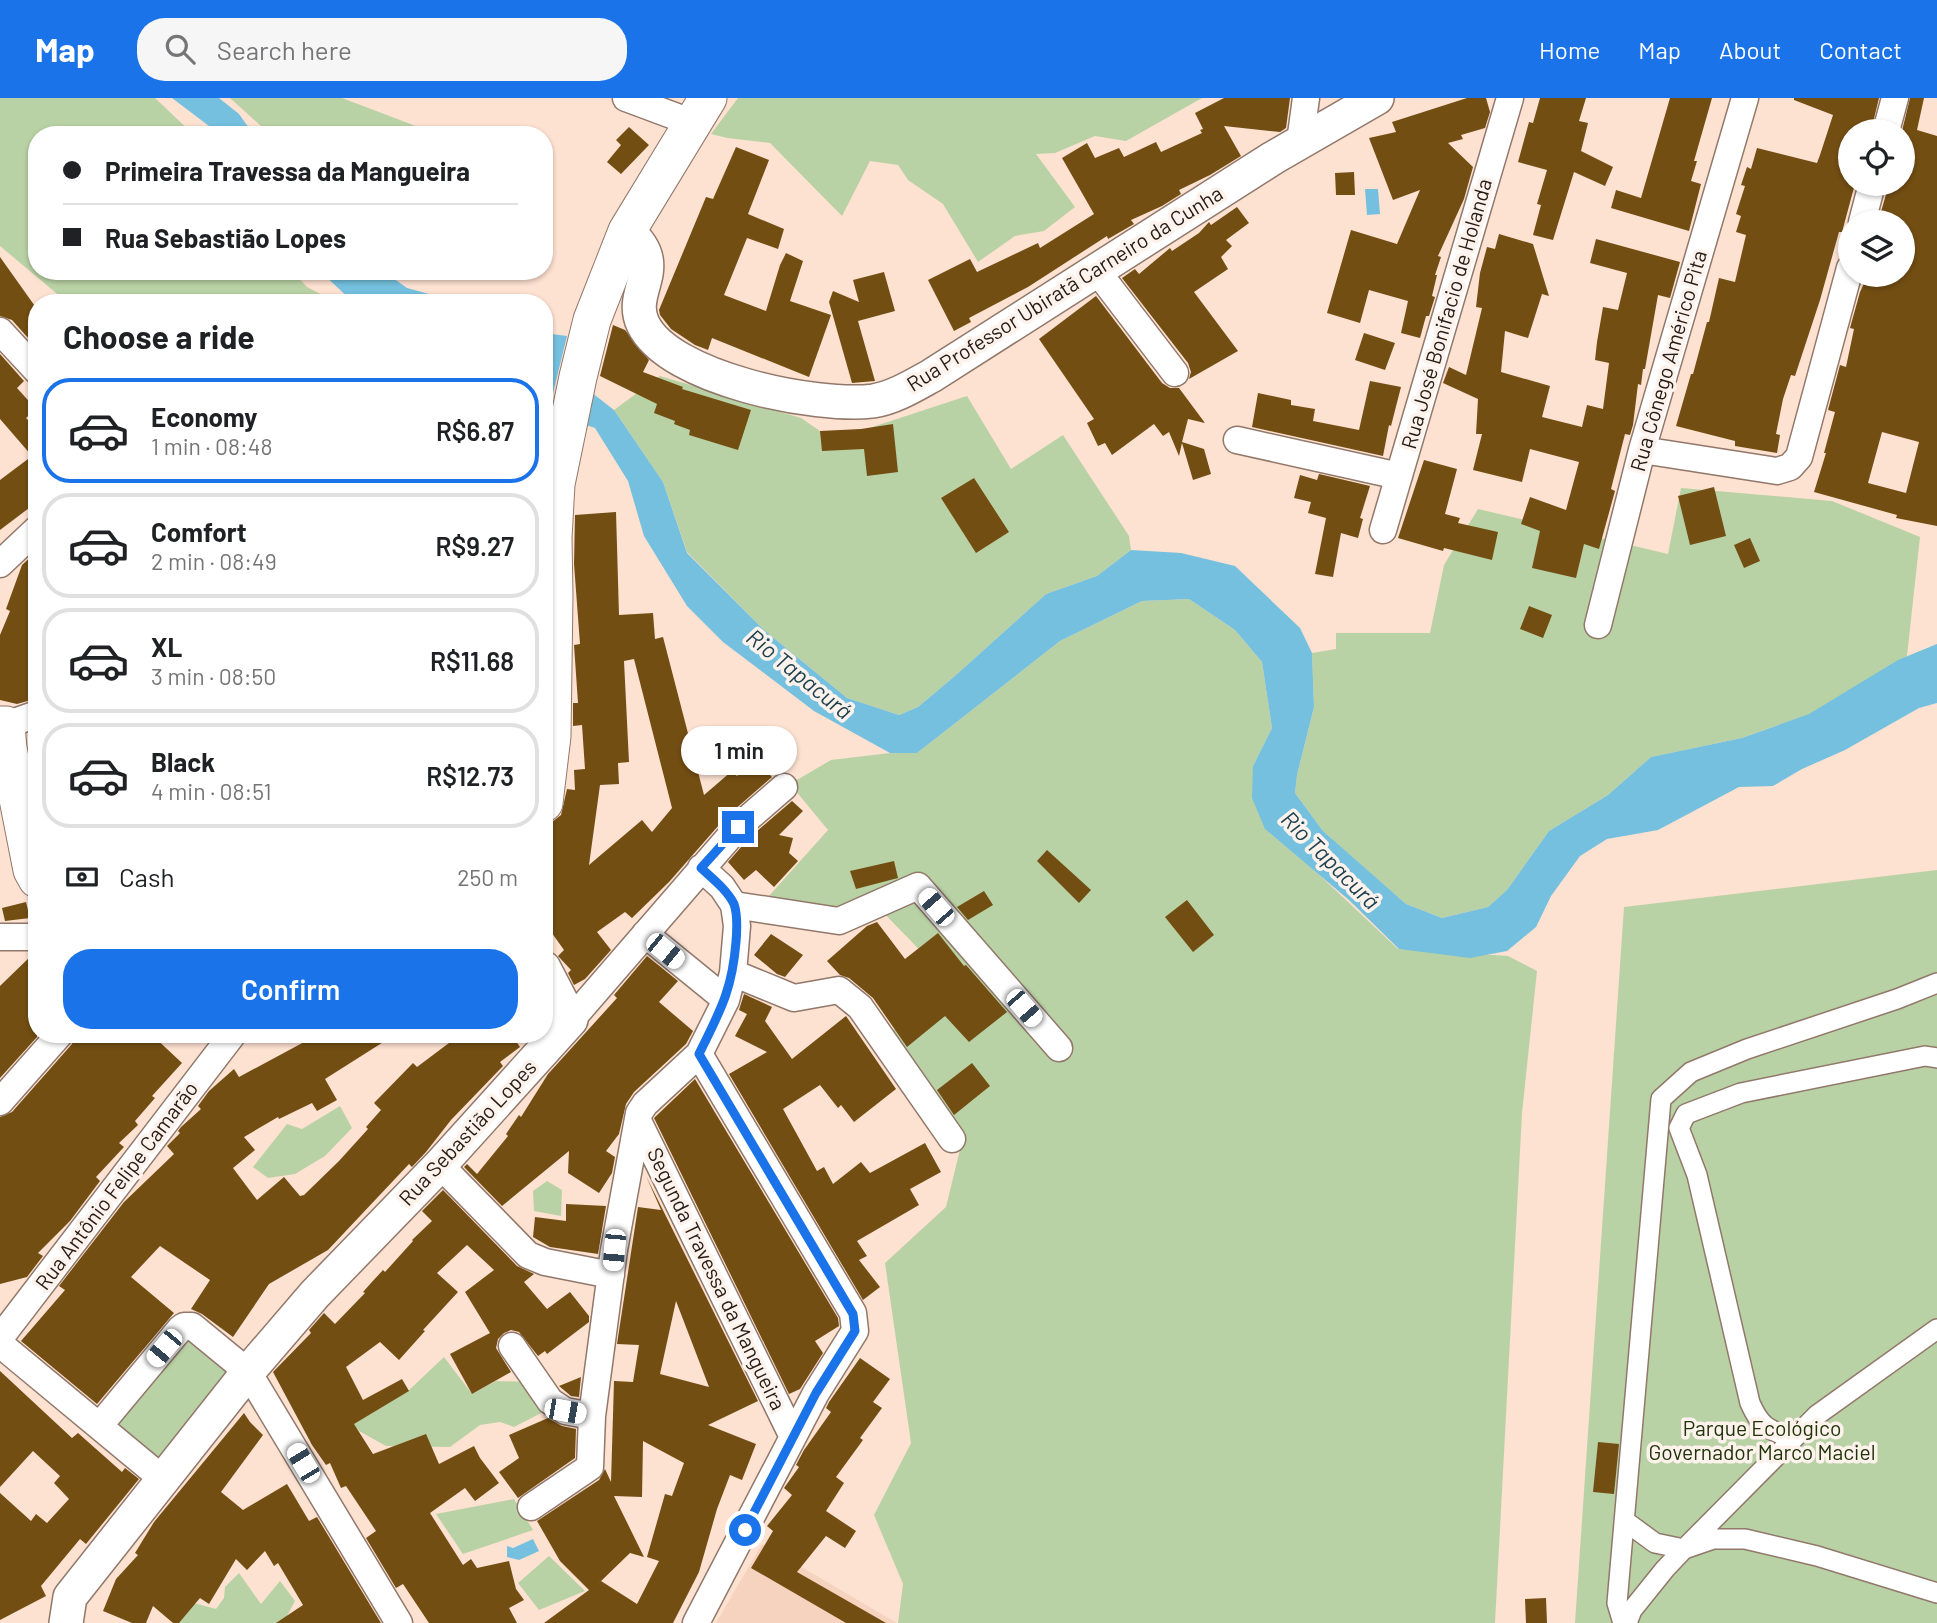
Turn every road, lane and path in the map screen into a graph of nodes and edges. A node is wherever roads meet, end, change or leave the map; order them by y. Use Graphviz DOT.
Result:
graph roads {
  1 [pos="626,98"];
  2 [pos="1306,98"];
  3 [pos="1377,98"];
  4 [pos="1510,98"];
  5 [pos="1745,98"];
  6 [pos="1895,98"];
  7 [pos="701,111"];
  8 [pos="1889,119"];
  9 [pos="1300,142"];
  10 [pos="627,231"];
  11 [pos="1097,271"];
  12 [pos="1845,287"];
  13 [pos="0,331"];
  14 [pos="28,361"];
  15 [pos="1175,373"];
  16 [pos="1237,440"];
  17 [pos="1642,450"];
  18 [pos="1399,476"];
  19 [pos="1383,530"];
  20 [pos="28,538"];
  21 [pos="553,538"];
  22 [pos="553,538"];
  23 [pos="0,564"];
  24 [pos="1598,625"];
  25 [pos="553,666"];
  26 [pos="14,721"];
  27 [pos="784,787"];
  28 [pos="28,851"];
  29 [pos="701,868"];
  30 [pos="734,905"];
  31 [pos="645,934"];
  32 [pos="0,937"];
  33 [pos="28,937"];
  34 [pos="733,973"];
  35 [pos="1937,984"];
  36 [pos="553,985"];
  37 [pos="726,1000"];
  38 [pos="571,1020"];
  39 [pos="553,1040"];
  40 [pos="52,1043"];
  41 [pos="226,1043"];
  42 [pos="550,1043"];
  43 [pos="1059,1048"];
  44 [pos="699,1054"];
  45 [pos="1937,1058"];
  46 [pos="0,1102"];
  47 [pos="638,1121"];
  48 [pos="952,1139"];
  49 [pos="440,1164"];
  50 [pos="611,1275"];
  51 [pos="1937,1329"];
  52 [pos="0,1338"];
  53 [pos="0,1344"];
  54 [pos="512,1346"];
  55 [pos="248,1372"];
  56 [pos="592,1416"];
  57 [pos="100,1425"];
  58 [pos="793,1437"];
  59 [pos="1793,1439"];
  60 [pos="164,1480"];
  61 [pos="531,1507"];
  62 [pos="1625,1521"];
  63 [pos="1684,1549"];
  64 [pos="1937,1593"];
  65 [pos="68,1610"];
  66 [pos="40,1623"];
  67 [pos="399,1623"];
  68 [pos="696,1623"];
  69 [pos="1625,1623"];
  1 -- 7 [label="street"];
  2 -- 9 [label="street"];
  3 -- 9 [label="street, Rua Professor Ubiratã Carneiro da Cunha"];
  4 -- 18 [label="street, Rua José Bonifacio de Holanda"];
  5 -- 17 [label="street, Rua Cônego Américo Pita"];
  6 -- 8 [label="street"];
  7 -- 10 [label="main road"];
  9 -- 11 [label="street, Rua Professor Ubiratã Carneiro da Cunha"];
  10 -- 11 [label="street, Rua Professor Ubiratã Carneiro da Cunha"];
  10 -- 21 [label="main road"];
  11 -- 15 [label="street"];
  12 -- 17 [label="street"];
  13 -- 14 [label="street"];
  16 -- 18 [label="street"];
  17 -- 24 [label="street, Rua Cônego Américo Pita"];
  18 -- 19 [label="street, Rua José Bonifacio de Holanda"];
  20 -- 23 [label="street"];
  22 -- 25 [label="main road"];
  26 -- 28 [label="main road"];
  27 -- 29 [label="street, Rua Sebastião Lopes"];
  29 -- 30 [label="street"];
  29 -- 31 [label="street, Rua Sebastião Lopes"];
  30 -- 34 [label="street"];
  30 -- 43 [label="street"];
  31 -- 37 [label="street"];
  31 -- 38 [label="street, Rua Sebastião Lopes"];
  32 -- 33 [label="street"];
  34 -- 37 [label="street"];
  34 -- 48 [label="street"];
  35 -- 62 [label="street"];
  36 -- 38 [label="street"];
  37 -- 44 [label="street"];
  38 -- 39 [label="street, Rua Sebastião Lopes"];
  40 -- 46 [label="street"];
  41 -- 52 [label="street, Rua Antônio Felipe Camarão"];
  42 -- 49 [label="street, Rua Sebastião Lopes"];
  44 -- 47 [label="street"];
  44 -- 58 [label="street"];
  45 -- 59 [label="street"];
  47 -- 50 [label="street"];
  47 -- 58 [label="street, Segunda Travessa da Mangueira"];
  49 -- 50 [label="street"];
  49 -- 55 [label="street, Rua Sebastião Lopes"];
  50 -- 56 [label="street"];
  51 -- 59 [label="street"];
  53 -- 57 [label="street"];
  54 -- 56 [label="street"];
  55 -- 57 [label="street"];
  55 -- 60 [label="street, Rua Sebastião Lopes"];
  55 -- 67 [label="street"];
  56 -- 61 [label="street"];
  57 -- 60 [label="street"];
  58 -- 68 [label="street"];
  59 -- 63 [label="street"];
  60 -- 65 [label="street, Rua Sebastião Lopes"];
  62 -- 63 [label="street"];
  62 -- 69 [label="street"];
  63 -- 64 [label="street"];
  63 -- 69 [label="street"];
  65 -- 66 [label="street, Rua Sebastião Lopes"];
}
